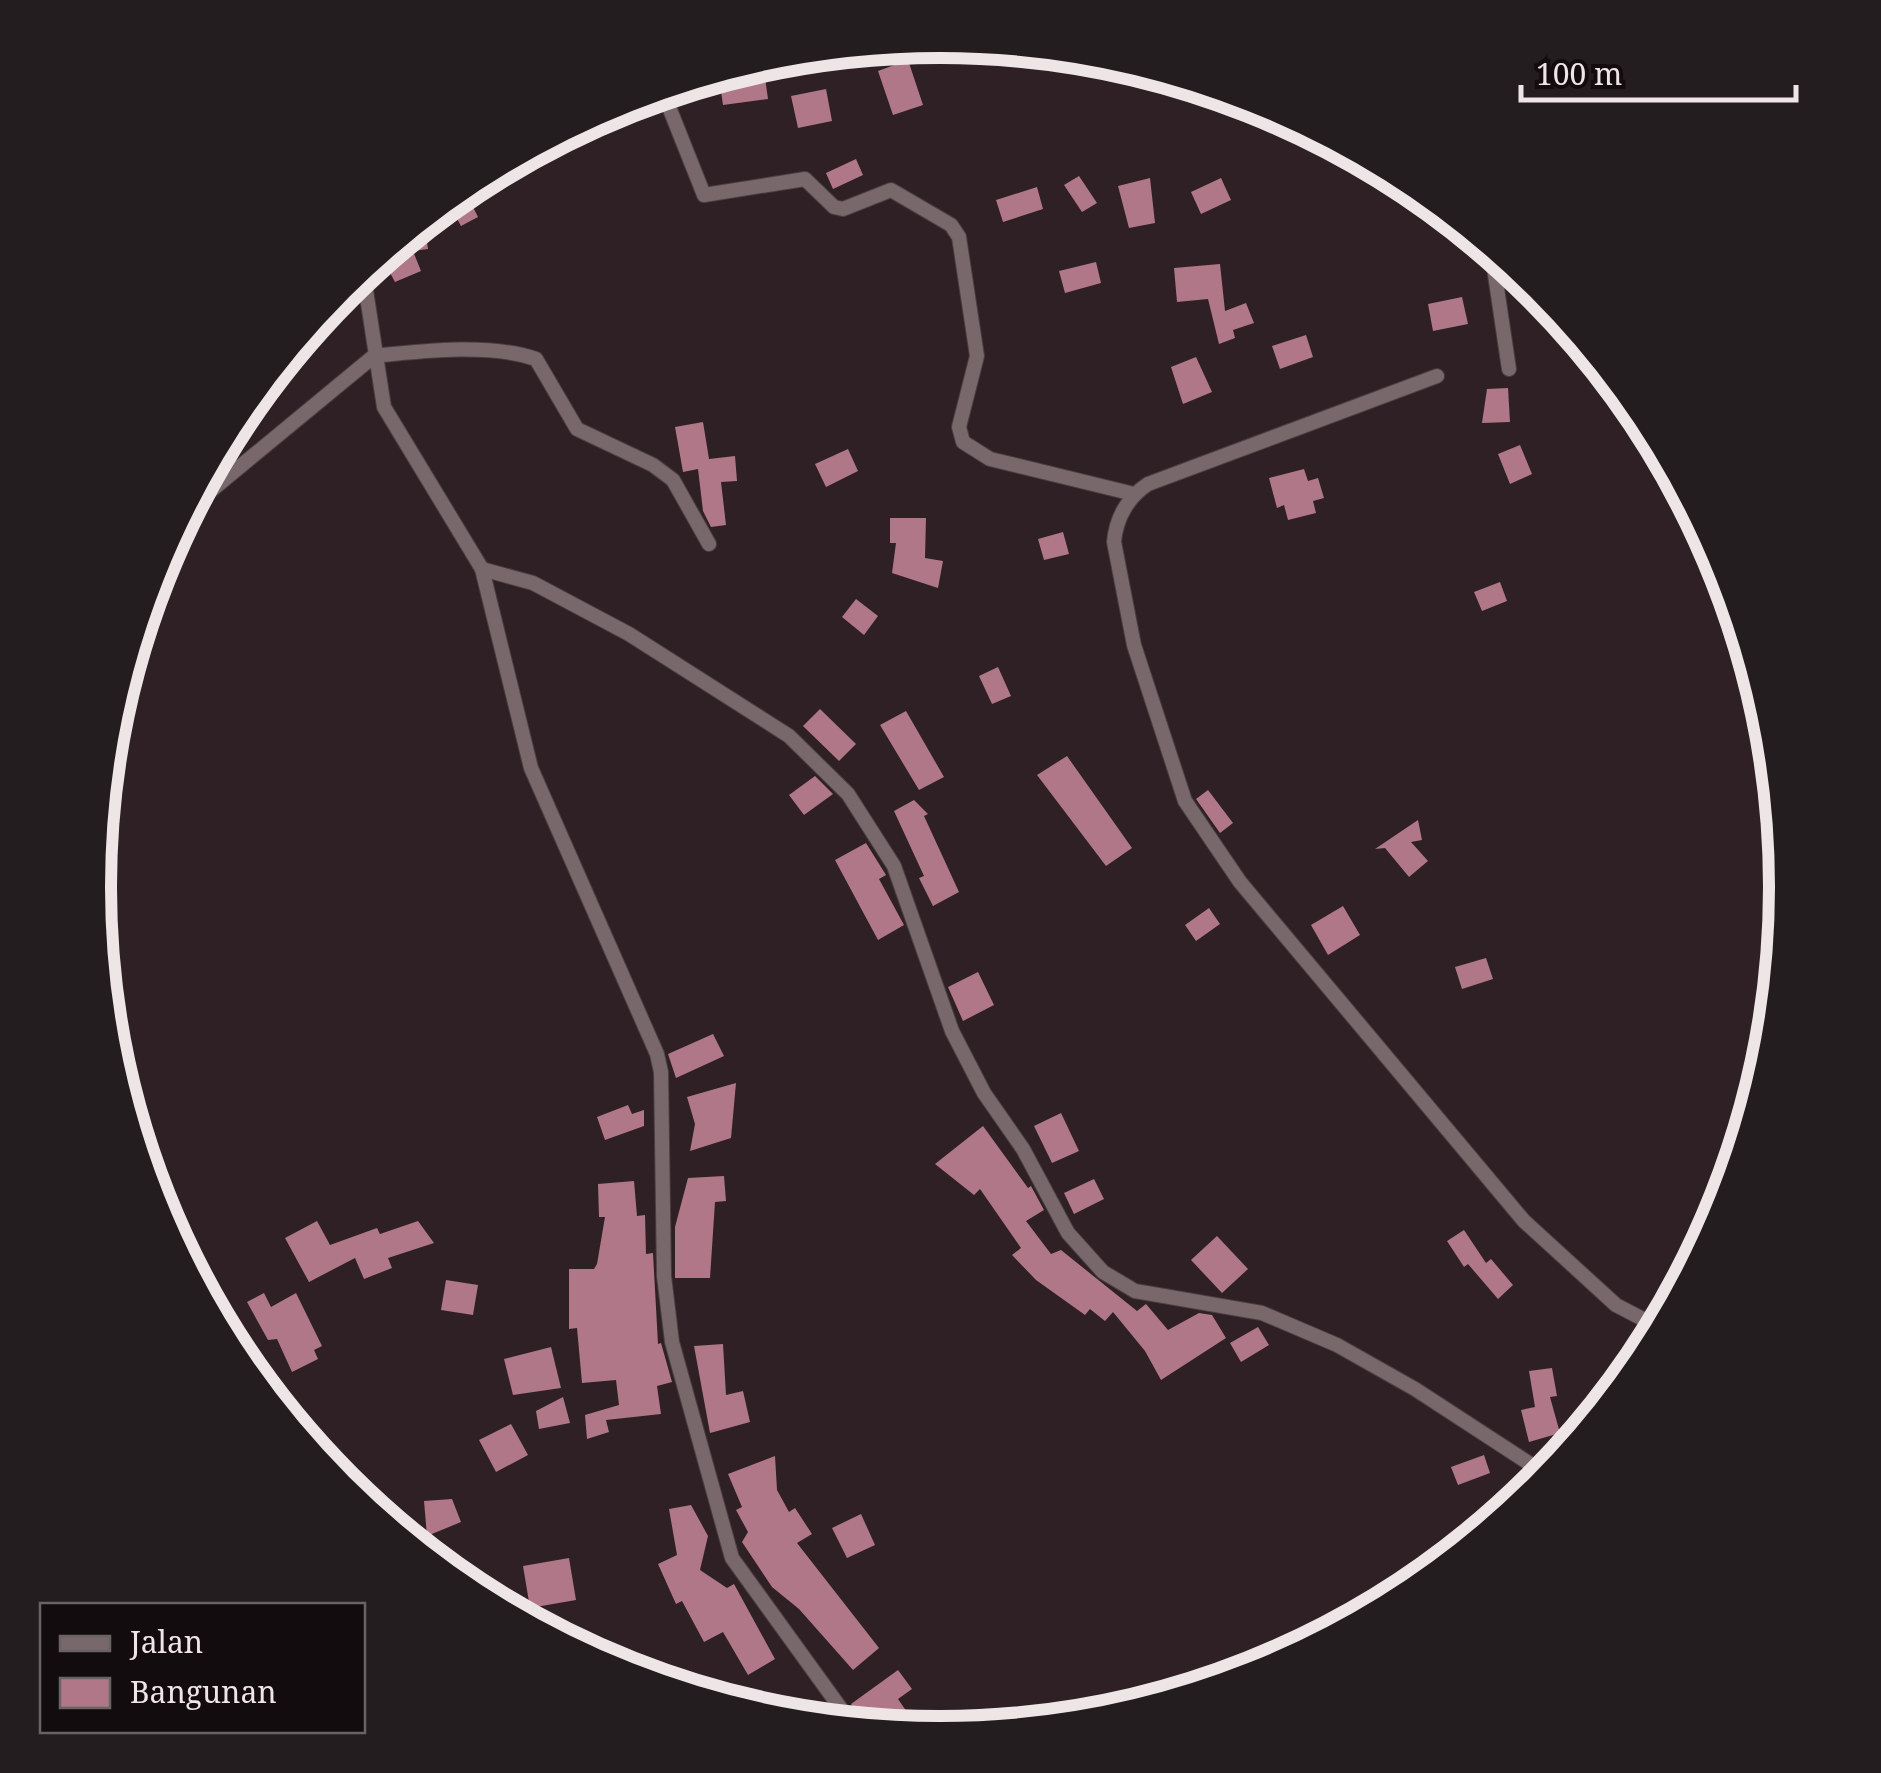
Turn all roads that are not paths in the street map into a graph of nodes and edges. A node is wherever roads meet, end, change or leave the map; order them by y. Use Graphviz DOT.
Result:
graph roads {
  1 [pos="667,104"];
  2 [pos="1494,270"];
  3 [pos="365,289"];
  4 [pos="374,356"];
  5 [pos="1509,369"];
  6 [pos="1437,376"];
  7 [pos="214,489"];
  8 [pos="1134,494"];
  9 [pos="710,544"];
  10 [pos="482,569"];
  11 [pos="1646,1320"];
  12 [pos="1533,1467"];
  13 [pos="841,1709"];
  1 -- 8 [label="street"];
  2 -- 5 [label="street"];
  3 -- 4 [label="street"];
  4 -- 7 [label="street"];
  4 -- 9 [label="street"];
  4 -- 10 [label="street"];
  6 -- 8 [label="street"];
  8 -- 11 [label="street"];
  10 -- 12 [label="street"];
  10 -- 13 [label="street"];
}
